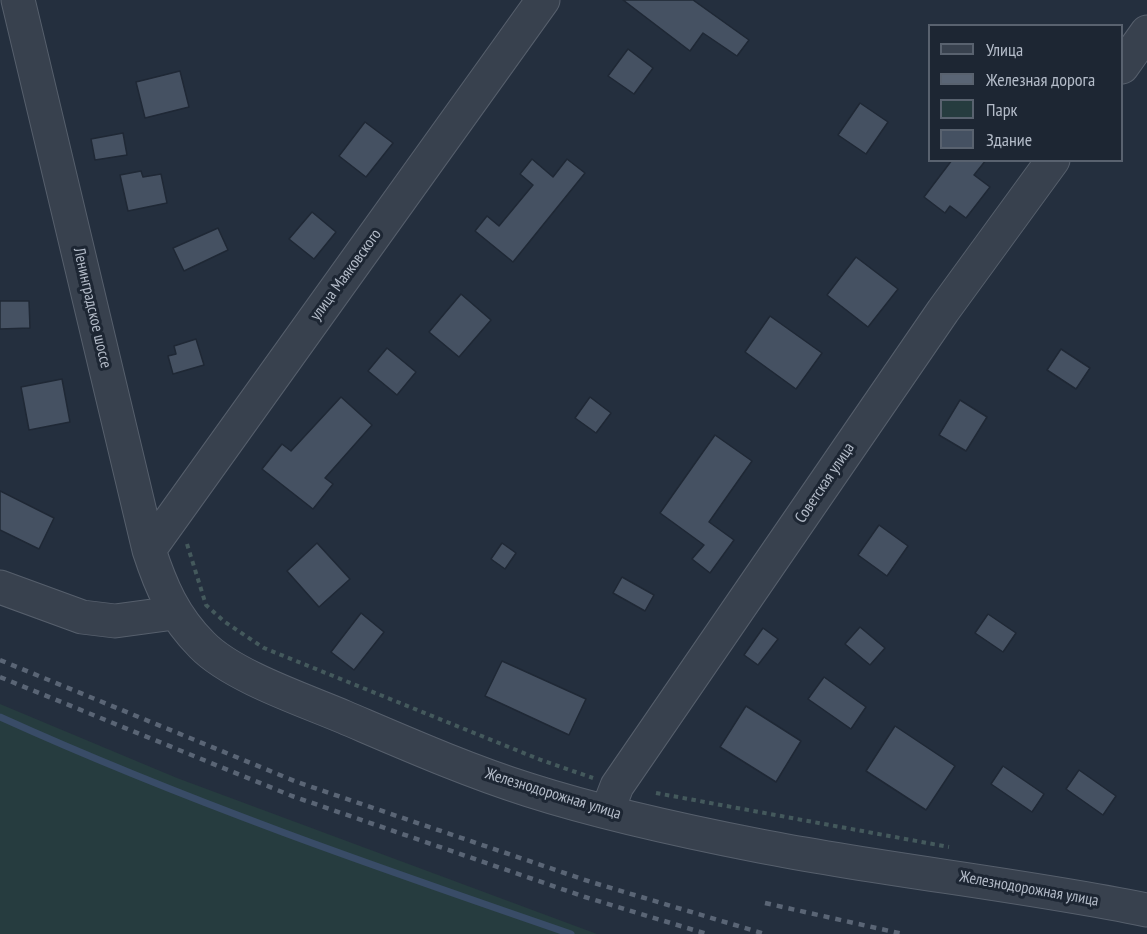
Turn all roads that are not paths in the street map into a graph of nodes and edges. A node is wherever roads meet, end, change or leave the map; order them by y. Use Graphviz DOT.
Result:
graph roads {
  1 [pos="18,0"];
  2 [pos="543,0"];
  3 [pos="1147,32"];
  4 [pos="1123,65"];
  5 [pos="1052,162"];
  6 [pos="149,550"];
  7 [pos="0,587"];
  8 [pos="174,613"];
  9 [pos="607,812"];
  10 [pos="1146,909"];
  1 -- 6 [label="street, Ленинградское шоссе"];
  2 -- 6 [label="street, улица Маяковского"];
  3 -- 4 [label="street"];
  5 -- 9 [label="street, Советская улица"];
  6 -- 8 [label="street, Ленинградское шоссе"];
  7 -- 8 [label="street"];
  8 -- 9 [label="street, Железнодорожная улица"];
  9 -- 10 [label="street, Железнодорожная улица"];
}
